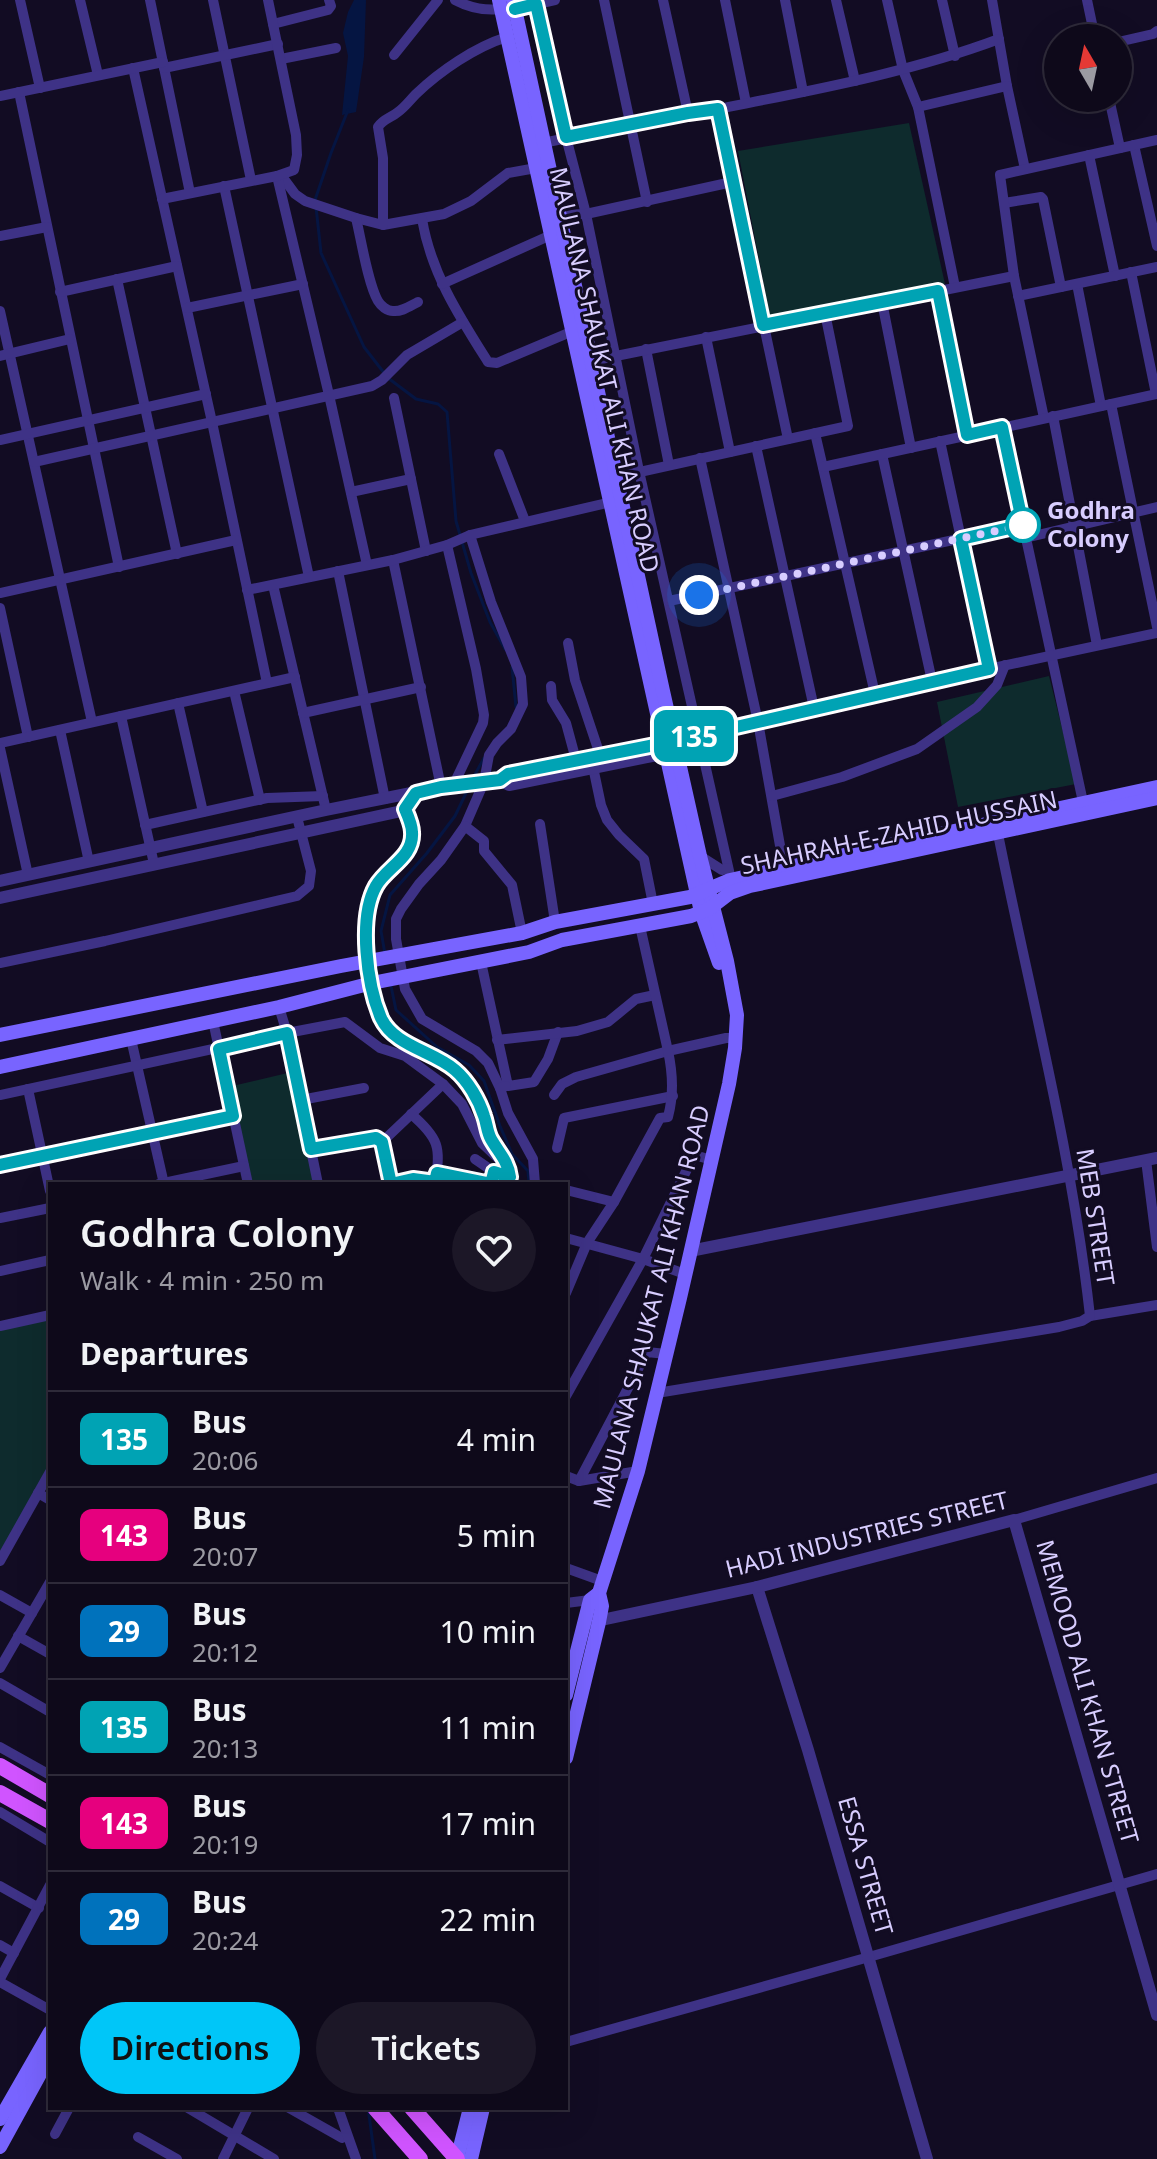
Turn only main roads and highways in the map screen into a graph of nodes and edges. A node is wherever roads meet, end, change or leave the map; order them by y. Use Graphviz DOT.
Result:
graph roads {
  1 [pos="507,4"];
  2 [pos="670,747"];
  3 [pos="1157,787"];
  4 [pos="1157,798"];
  5 [pos="731,880"];
  6 [pos="703,893"];
  7 [pos="707,909"];
  8 [pos="0,1035"];
  9 [pos="0,1067"];
  10 [pos="592,1622"];
  11 [pos="568,1689"];
  12 [pos="568,1748"];
  13 [pos="0,1766"];
  14 [pos="0,1793"];
  15 [pos="48,1794"];
  16 [pos="48,1820"];
  17 [pos="48,2035"];
  18 [pos="48,2060"];
  19 [pos="377,2110"];
  20 [pos="414,2110"];
  21 [pos="469,2110"];
  22 [pos="483,2110"];
  23 [pos="0,2119"];
  24 [pos="0,2147"];
  25 [pos="420,2159"];
  26 [pos="457,2159"];
  27 [pos="471,2159"];
  1 -- 2 [label="main road, MAULANA SHAUKAT ALI KHAN ROAD"];
  1 -- 2 [label="main road, MAULANA SHAUKAT ALI KHAN ROAD"];
  2 -- 6 [label="main road, MAULANA SHAUKAT ALI KHAN ROAD"];
  2 -- 6 [label="main road, MAULANA SHAUKAT ALI KHAN ROAD"];
  3 -- 5 [label="main road, SHAHRAH-E-ZAHID HUSSAIN"];
  4 -- 5 [label="main road, SHAHRAH-E-ZAHID HUSSAIN"];
  5 -- 6 [label="main road, SHAHRAH-E-ZAHID HUSSAIN"];
  5 -- 7 [label="main road, SHAHRAH-E-ZAHID HUSSAIN"];
  6 -- 7 [label="main road, MAULANA SHAUKAT ALI KHAN ROAD"];
  6 -- 8 [label="main road, SHAHRAH-E-ZAHID HUSSAIN"];
  7 -- 9 [label="main road, SHAHRAH-E-ZAHID HUSSAIN"];
  7 -- 10 [label="main road, MAULANA SHAUKAT ALI KHAN ROAD"];
  10 -- 11 [label="main road, MAULANA SHAUKAT ALI KHAN ROAD"];
  10 -- 12 [label="main road, MAULANA SHAUKAT ALI KHAN ROAD"];
  13 -- 15 [label="main road"];
  14 -- 16 [label="main road"];
  17 -- 23 [label="main road"];
  18 -- 24 [label="main road"];
  19 -- 25 [label="main road"];
  20 -- 26 [label="main road"];
  21 -- 26 [label="main road"];
  22 -- 27 [label="main road"];
}
